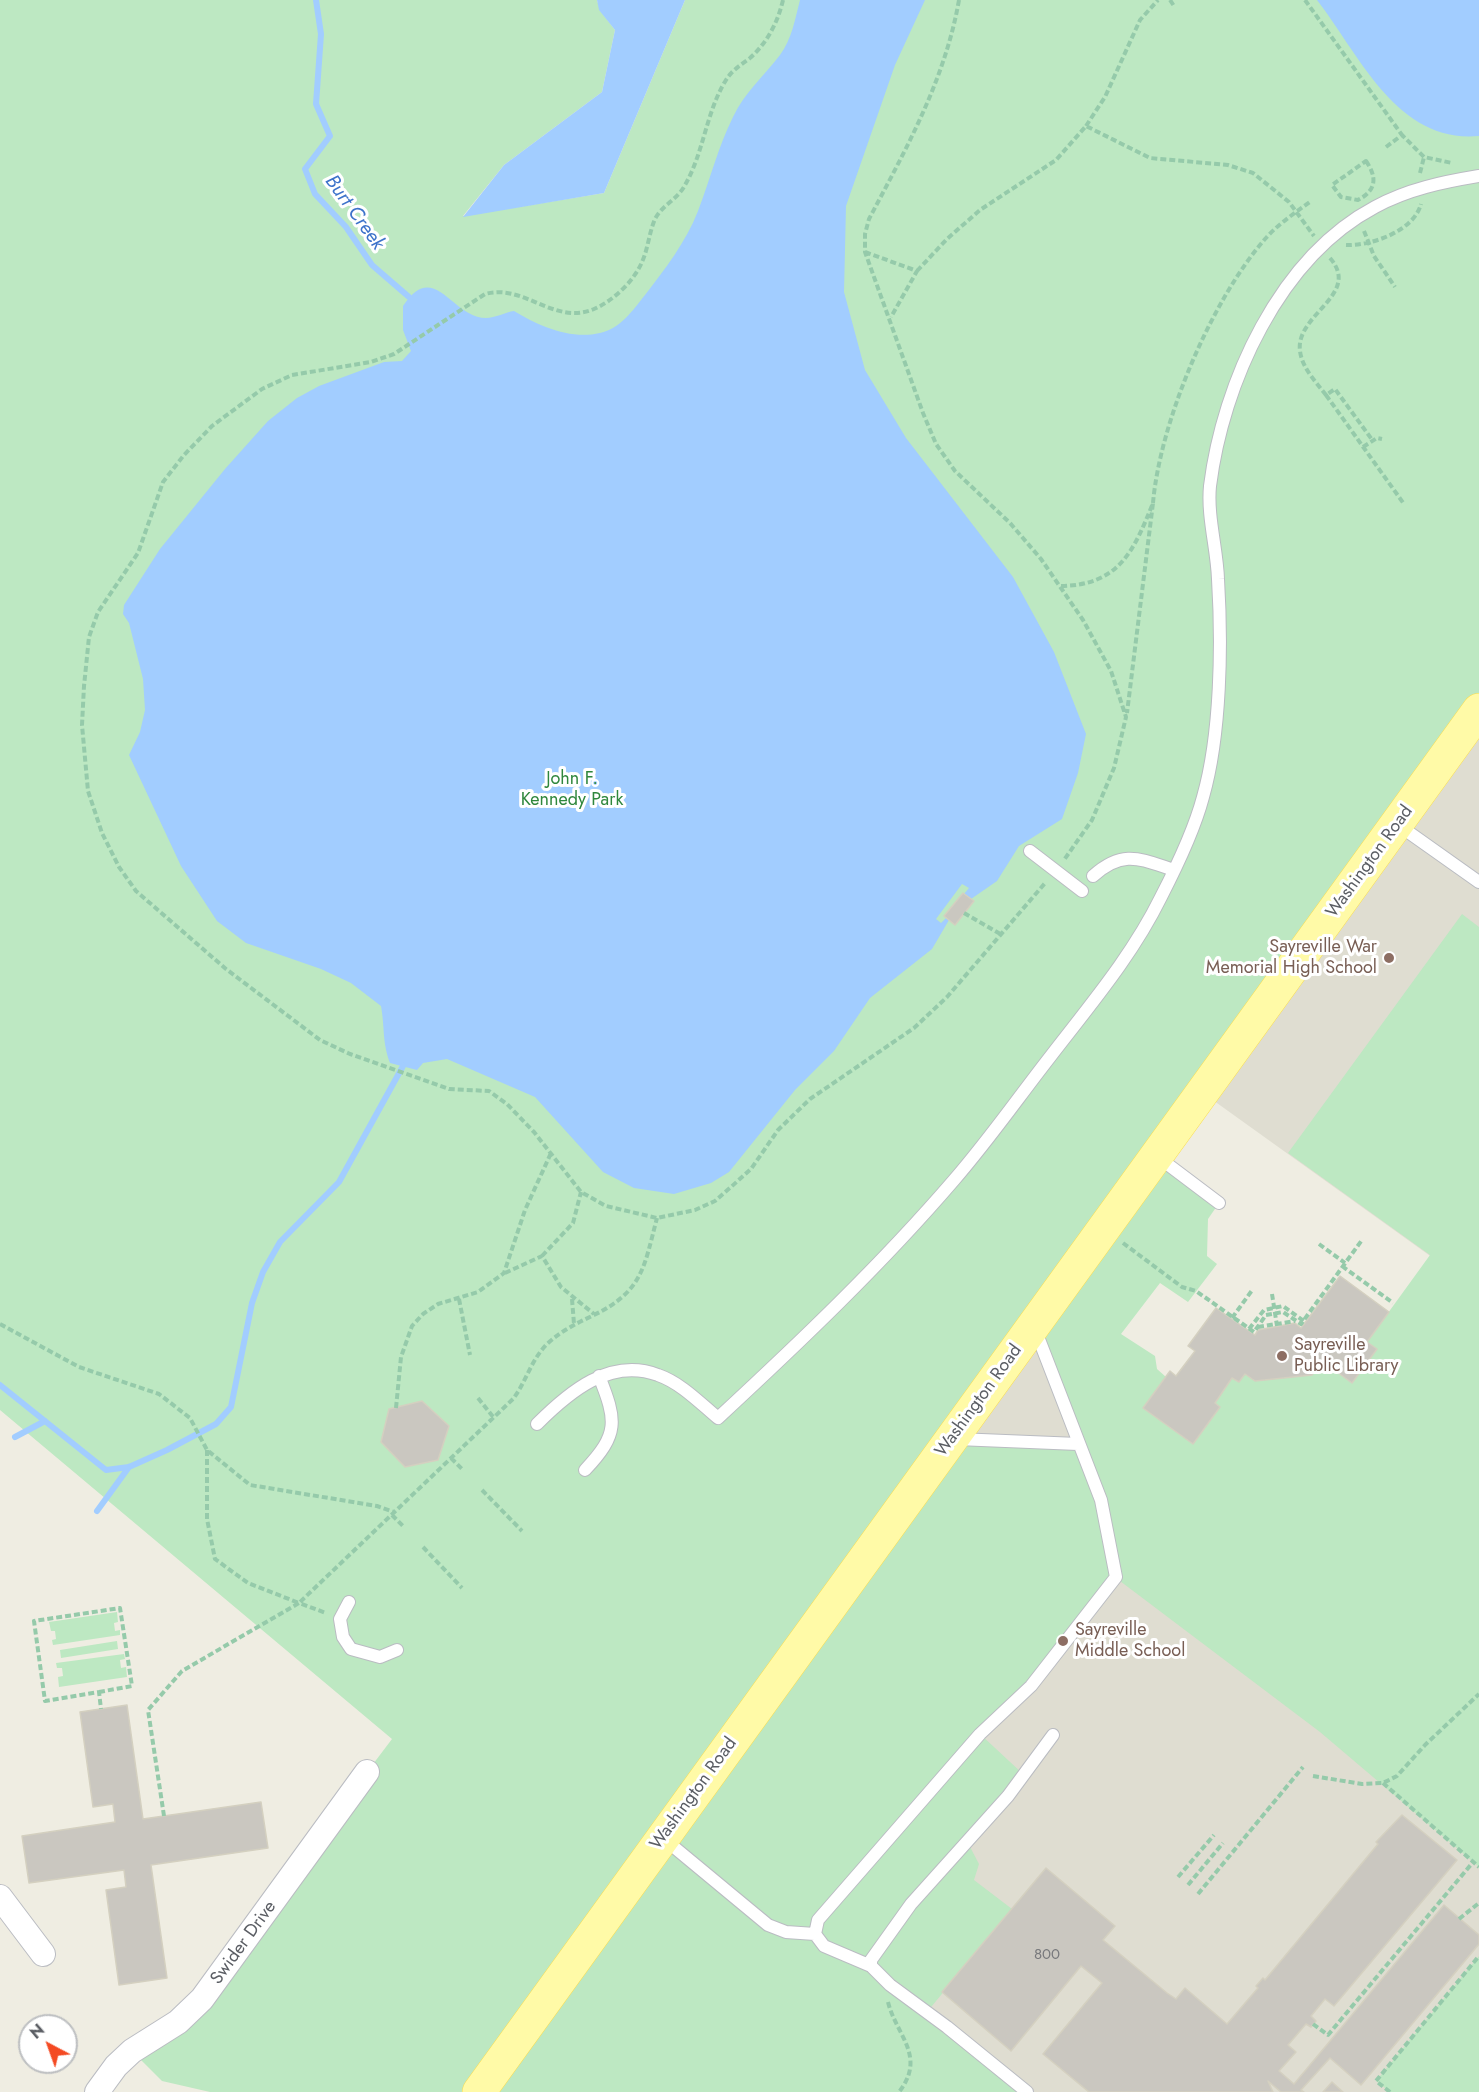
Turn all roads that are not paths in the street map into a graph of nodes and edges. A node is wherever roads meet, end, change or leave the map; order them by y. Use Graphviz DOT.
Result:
graph roads {
  1 [pos="1479,176"];
  2 [pos="1479,710"];
  3 [pos="1396,824"];
  4 [pos="1030,851"];
  5 [pos="1174,870"];
  6 [pos="1093,876"];
  7 [pos="1479,882"];
  8 [pos="1082,891"];
  9 [pos="1157,1156"];
  10 [pos="1219,1203"];
  11 [pos="1034,1325"];
  12 [pos="599,1376"];
  13 [pos="537,1424"];
  14 [pos="953,1439"];
  15 [pos="1078,1444"];
  16 [pos="585,1470"];
  17 [pos="349,1602"];
  18 [pos="397,1650"];
  19 [pos="1053,1735"];
  20 [pos="367,1772"];
  21 [pos="662,1837"];
  22 [pos="0,1897"];
  23 [pos="815,1934"];
  24 [pos="43,1954"];
  25 [pos="871,1966"];
  26 [pos="97,2092"];
  27 [pos="479,2092"];
  28 [pos="1027,2092"];
  1 -- 5 [label="lane"];
  2 -- 3 [label="main road, Washington Road"];
  3 -- 7 [label="lane"];
  3 -- 9 [label="main road, Washington Road"];
  4 -- 8 [label="lane"];
  5 -- 6 [label="lane"];
  5 -- 12 [label="lane"];
  9 -- 10 [label="lane"];
  9 -- 11 [label="main road, Washington Road"];
  11 -- 14 [label="main road, Washington Road"];
  11 -- 15 [label="lane"];
  12 -- 13 [label="lane"];
  12 -- 16 [label="lane"];
  14 -- 15 [label="lane"];
  14 -- 21 [label="main road, Washington Road"];
  15 -- 23 [label="lane"];
  17 -- 18 [label="lane"];
  19 -- 25 [label="lane"];
  20 -- 26 [label="street, Swider Drive"];
  21 -- 23 [label="lane"];
  21 -- 27 [label="main road, Washington Road"];
  22 -- 24 [label="street"];
  23 -- 25 [label="lane"];
  25 -- 28 [label="lane"];
}
